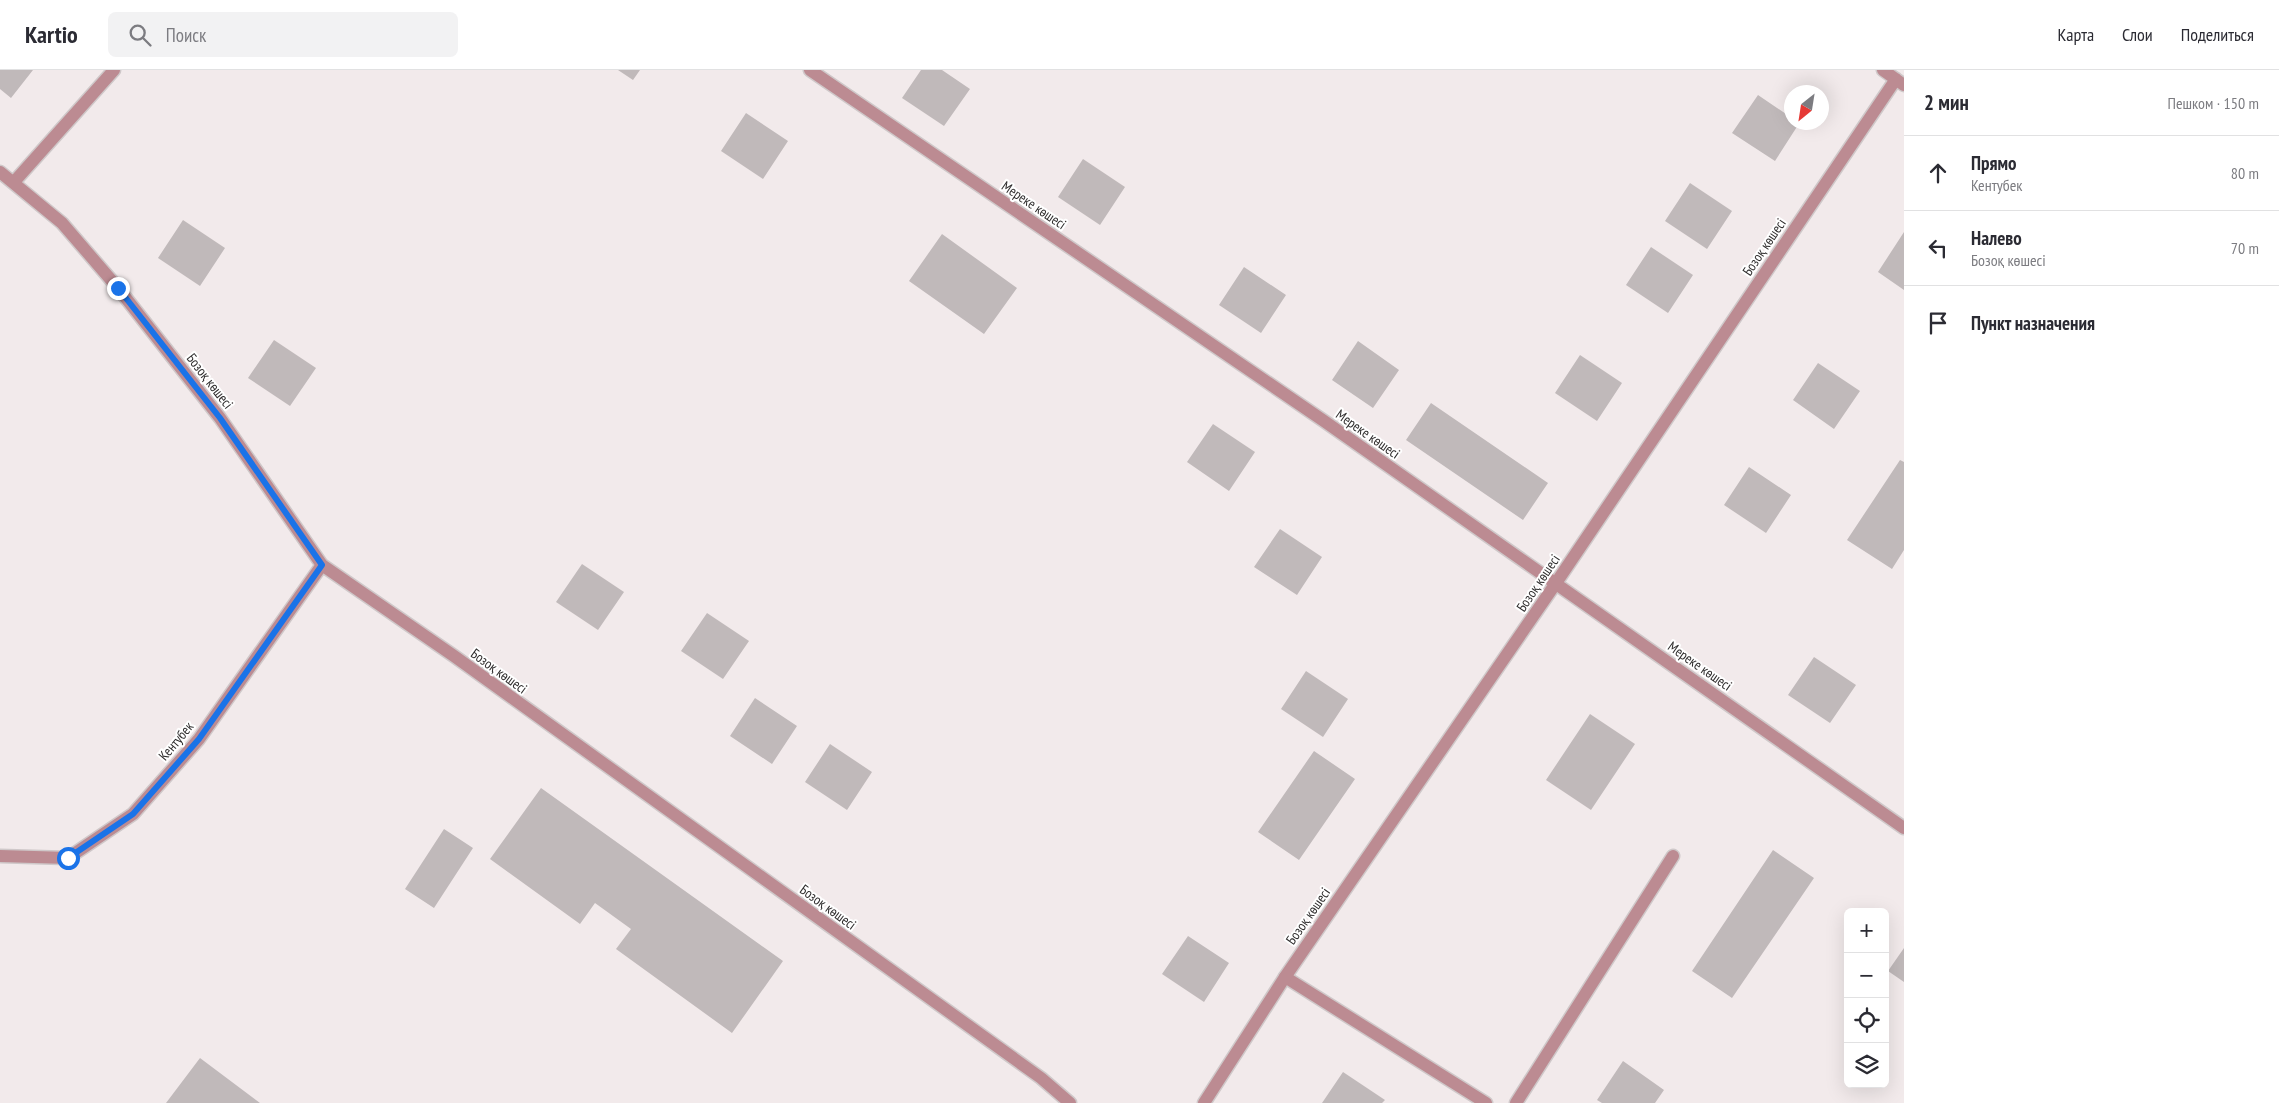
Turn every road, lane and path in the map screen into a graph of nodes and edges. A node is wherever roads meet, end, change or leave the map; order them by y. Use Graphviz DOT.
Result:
graph roads {
  1 [pos="114,70"];
  2 [pos="810,70"];
  3 [pos="1883,70"];
  4 [pos="1900,82"];
  5 [pos="0,172"];
  6 [pos="14,182"];
  7 [pos="322,565"];
  8 [pos="1556,583"];
  9 [pos="1904,828"];
  10 [pos="0,856"];
  11 [pos="1673,856"];
  12 [pos="1285,977"];
  13 [pos="1070,1103"];
  14 [pos="1204,1103"];
  15 [pos="1486,1103"];
  16 [pos="1516,1103"];
  1 -- 6 [label="street"];
  2 -- 8 [label="street, Мереке көшесі"];
  3 -- 4 [label="street"];
  4 -- 8 [label="street, Бозоқ көшесі"];
  5 -- 6 [label="street, Бозоқ көшесі"];
  6 -- 7 [label="street, Бозоқ көшесі"];
  7 -- 10 [label="street, Кентубек"];
  7 -- 13 [label="street, Бозоқ көшесі"];
  8 -- 9 [label="street, Мереке көшесі"];
  8 -- 12 [label="street, Бозоқ көшесі"];
  11 -- 16 [label="street"];
  12 -- 14 [label="street, Бозоқ көшесі"];
  12 -- 15 [label="street"];
}
